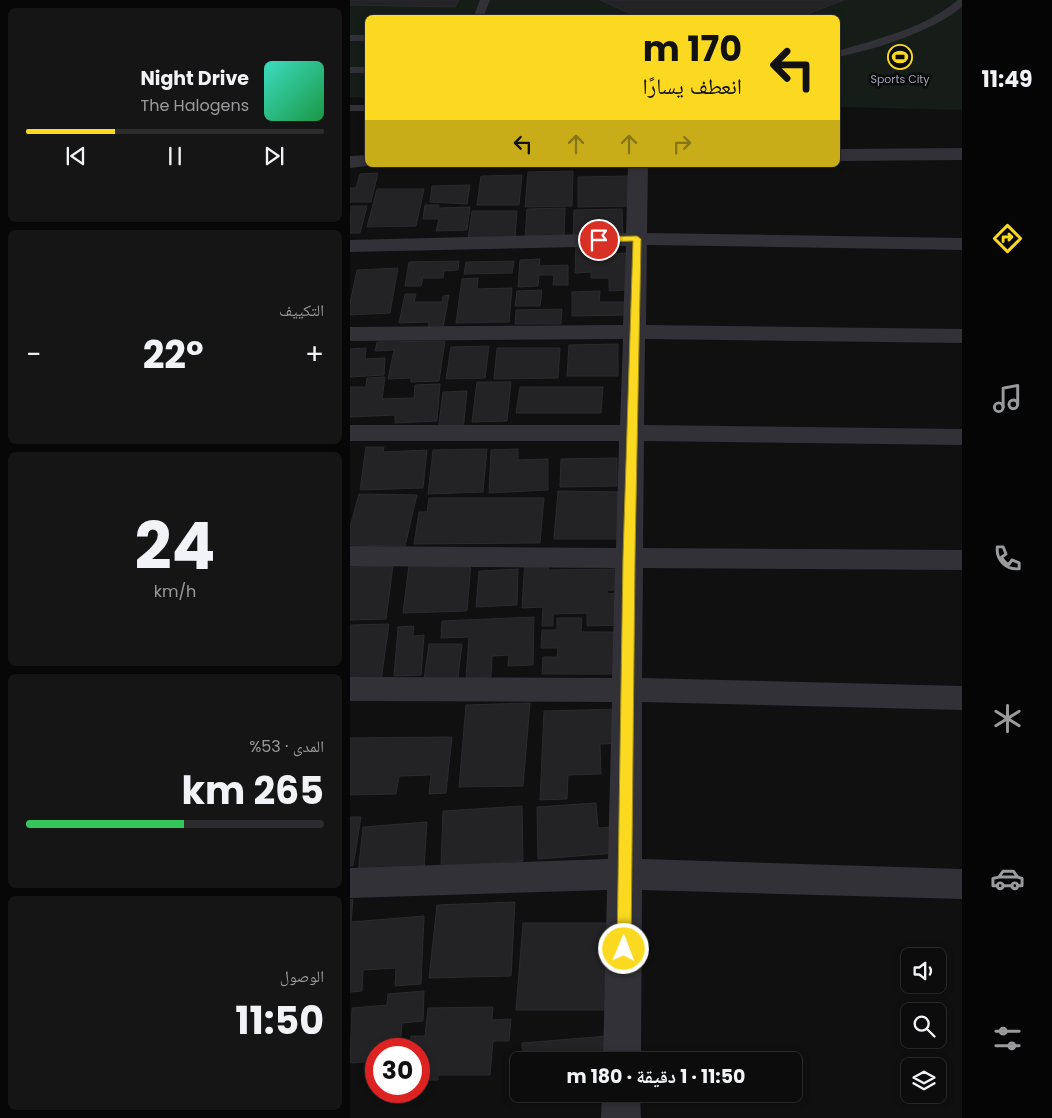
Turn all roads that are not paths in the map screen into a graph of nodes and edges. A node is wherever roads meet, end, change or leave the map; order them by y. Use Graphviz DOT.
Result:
graph roads {
  1 [pos="485,0"];
  2 [pos="962,2"];
  3 [pos="479,15"];
  4 [pos="350,38"];
  5 [pos="365,38"];
  6 [pos="840,53"];
  7 [pos="350,70"];
  8 [pos="365,70"];
  9 [pos="350,108"];
  10 [pos="365,108"];
  11 [pos="962,154"];
  12 [pos="840,155"];
  13 [pos="365,161"];
  14 [pos="350,162"];
  15 [pos="638,167"];
  16 [pos="637,239"];
  17 [pos="962,244"];
  18 [pos="350,246"];
  19 [pos="635,332"];
  20 [pos="350,334"];
  21 [pos="962,336"];
  22 [pos="350,433"];
  23 [pos="633,433"];
  24 [pos="962,436"];
  25 [pos="350,556"];
  26 [pos="629,557"];
  27 [pos="962,560"];
  28 [pos="350,689"];
  29 [pos="628,690"];
  30 [pos="962,698"];
  31 [pos="625,874"];
  32 [pos="350,883"];
  33 [pos="962,884"];
  34 [pos="622,1052"];
  35 [pos="621,1102"];
  36 [pos="620,1118"];
  1 -- 3 [label="lane"];
  2 -- 6 [label="lane"];
  4 -- 5 [label="lane"];
  7 -- 8 [label="lane"];
  9 -- 10 [label="lane"];
  11 -- 12 [label="street"];
  13 -- 14 [label="street"];
  15 -- 16 [label="street"];
  16 -- 17 [label="street"];
  16 -- 18 [label="street"];
  16 -- 19 [label="street"];
  19 -- 20 [label="street"];
  19 -- 21 [label="street"];
  19 -- 23 [label="street"];
  22 -- 23 [label="street"];
  23 -- 24 [label="street"];
  23 -- 26 [label="street"];
  25 -- 26 [label="street"];
  26 -- 27 [label="street"];
  26 -- 29 [label="street"];
  28 -- 29 [label="street"];
  29 -- 30 [label="street"];
  29 -- 31 [label="street"];
  31 -- 32 [label="street"];
  31 -- 33 [label="street"];
  31 -- 34 [label="street"];
  35 -- 36 [label="street"];
}
